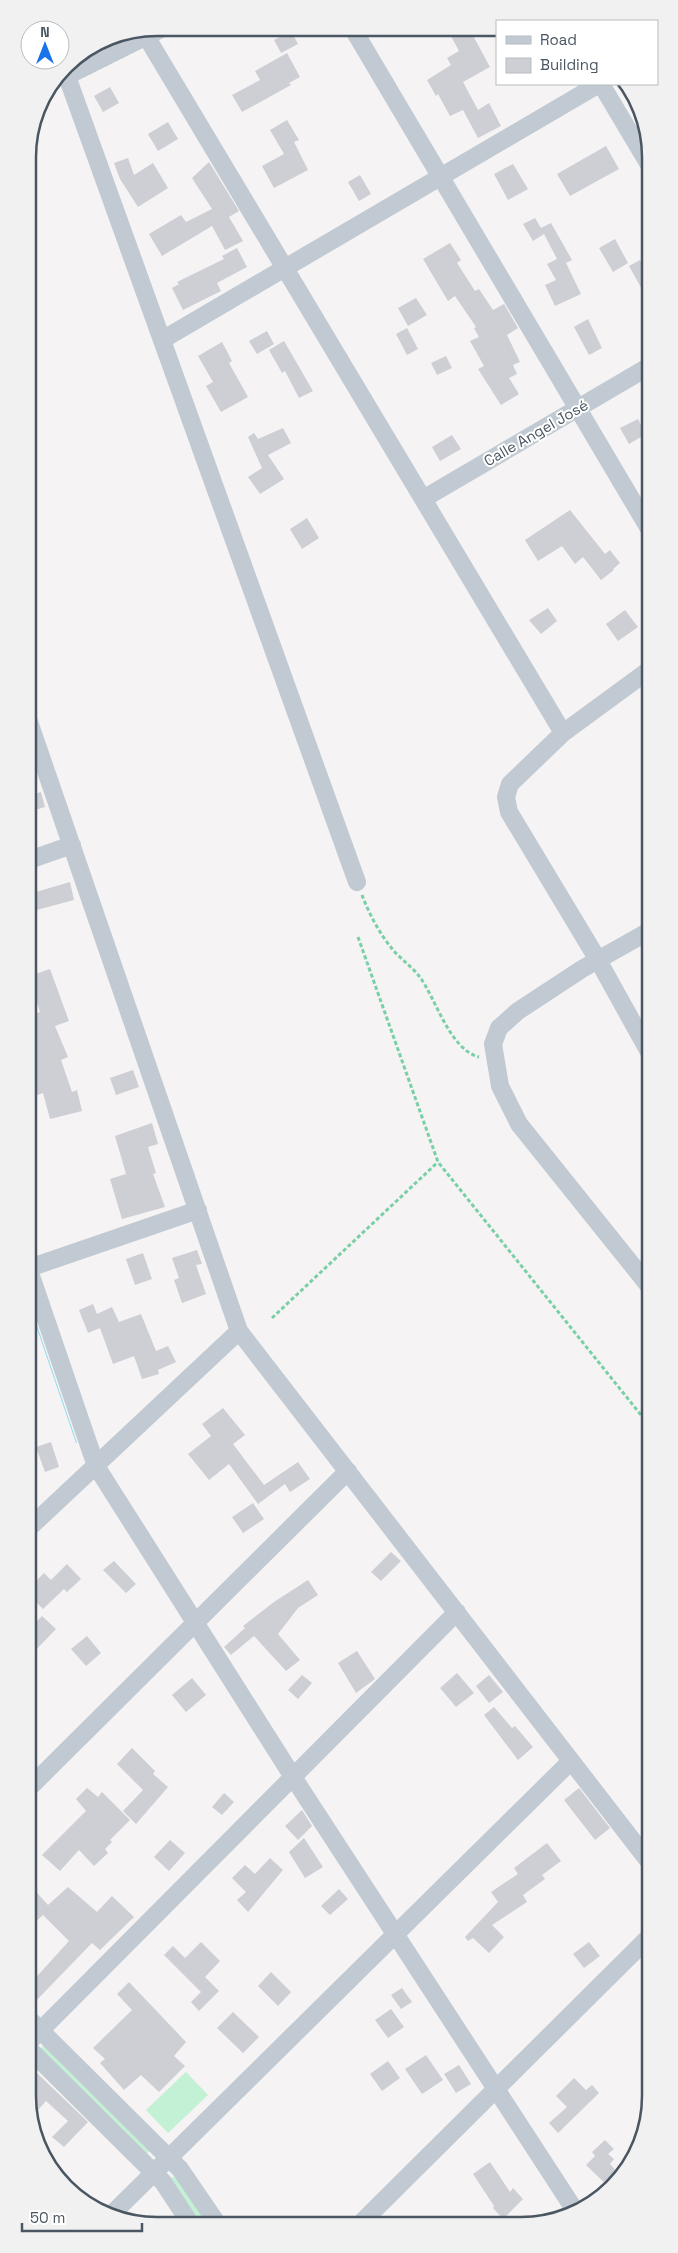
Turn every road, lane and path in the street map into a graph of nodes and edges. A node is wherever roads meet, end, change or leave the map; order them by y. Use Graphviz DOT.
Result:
graph roads {
  1 [pos="357,36"];
  2 [pos="147,37"];
  3 [pos="142,38"];
  4 [pos="77,67"];
  5 [pos="68,76"];
  6 [pos="598,85"];
  7 [pos="601,85"];
  8 [pos="641,152"];
  9 [pos="440,177"];
  10 [pos="285,268"];
  11 [pos="162,340"];
  12 [pos="642,371"];
  13 [pos="578,408"];
  14 [pos="423,499"];
  15 [pos="642,516"];
  16 [pos="642,680"];
  17 [pos="562,733"];
  18 [pos="37,744"];
  19 [pos="72,845"];
  20 [pos="37,857"];
  21 [pos="357,882"];
  22 [pos="642,935"];
  23 [pos="358,937"];
  24 [pos="598,960"];
  25 [pos="642,1039"];
  26 [pos="494,1061"];
  27 [pos="438,1162"];
  28 [pos="198,1210"];
  29 [pos="36,1266"];
  30 [pos="641,1277"];
  31 [pos="36,1291"];
  32 [pos="272,1318"];
  33 [pos="239,1331"];
  34 [pos="641,1413"];
  35 [pos="96,1466"];
  36 [pos="348,1471"];
  37 [pos="36,1521"];
  38 [pos="457,1612"];
  39 [pos="194,1623"];
  40 [pos="571,1760"];
  41 [pos="293,1777"];
  42 [pos="36,1781"];
  43 [pos="641,1851"];
  44 [pos="396,1936"];
  45 [pos="641,1945"];
  46 [pos="36,2027"];
  47 [pos="36,2033"];
  48 [pos="36,2056"];
  49 [pos="497,2088"];
  50 [pos="168,2156"];
  51 [pos="153,2172"];
  52 [pos="572,2206"];
  53 [pos="116,2209"];
  54 [pos="186,2217"];
  55 [pos="213,2217"];
  56 [pos="368,2217"];
  1 -- 9 [label="street"];
  2 -- 10 [label="street"];
  3 -- 4 [label="street"];
  5 -- 11 [label="street"];
  6 -- 9 [label="street"];
  7 -- 8 [label="street"];
  9 -- 10 [label="street"];
  9 -- 13 [label="street"];
  10 -- 11 [label="street"];
  10 -- 14 [label="street"];
  11 -- 21 [label="street"];
  12 -- 13 [label="street, Calle Angel José"];
  13 -- 14 [label="street, Calle Angel José"];
  13 -- 15 [label="street"];
  14 -- 17 [label="street"];
  16 -- 17 [label="street"];
  17 -- 24 [label="street"];
  18 -- 19 [label="street"];
  19 -- 20 [label="street"];
  19 -- 28 [label="street"];
  21 -- 26 [label="path"];
  22 -- 24 [label="street"];
  23 -- 27 [label="path"];
  24 -- 25 [label="street"];
  24 -- 26 [label="street"];
  26 -- 30 [label="street"];
  27 -- 32 [label="path"];
  27 -- 34 [label="path"];
  28 -- 29 [label="street"];
  28 -- 33 [label="street"];
  31 -- 35 [label="street"];
  33 -- 35 [label="street"];
  33 -- 36 [label="street"];
  35 -- 37 [label="street"];
  35 -- 39 [label="street"];
  36 -- 38 [label="street"];
  36 -- 39 [label="street"];
  38 -- 40 [label="street"];
  38 -- 41 [label="street"];
  39 -- 41 [label="street"];
  39 -- 42 [label="street"];
  40 -- 43 [label="street"];
  40 -- 44 [label="street"];
  41 -- 44 [label="street"];
  41 -- 46 [label="street"];
  44 -- 49 [label="street"];
  44 -- 50 [label="street"];
  45 -- 49 [label="street"];
  47 -- 50 [label="street"];
  48 -- 51 [label="street"];
  49 -- 52 [label="street"];
  49 -- 56 [label="street"];
  50 -- 51 [label="street"];
  50 -- 55 [label="street"];
  51 -- 53 [label="street"];
  51 -- 54 [label="street"];
}
